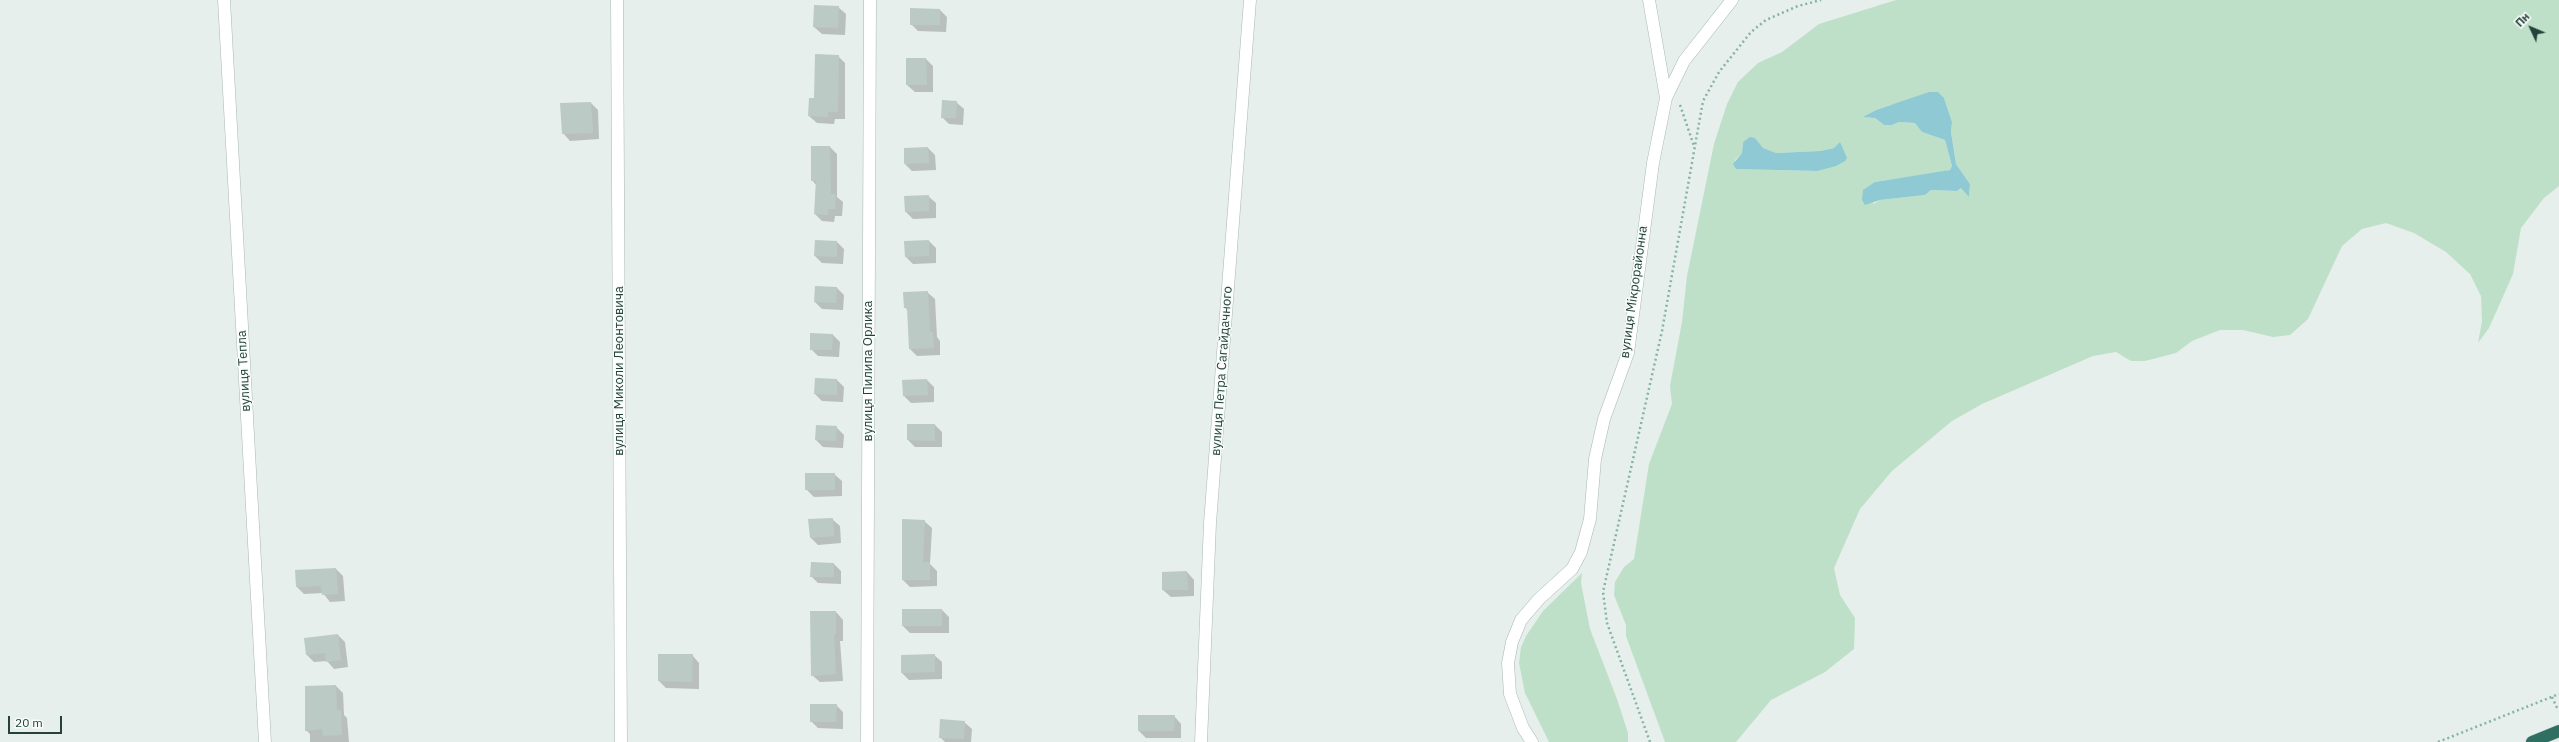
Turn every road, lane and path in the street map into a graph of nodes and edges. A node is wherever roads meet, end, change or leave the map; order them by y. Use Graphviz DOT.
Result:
graph roads {
  1 [pos="224,0"];
  2 [pos="617,0"];
  3 [pos="870,0"];
  4 [pos="1250,0"];
  5 [pos="1649,0"];
  6 [pos="1732,0"];
  7 [pos="1821,0"];
  8 [pos="1672,81"];
  9 [pos="1666,98"];
  10 [pos="1695,147"];
  11 [pos="2559,694"];
  12 [pos="2552,697"];
  13 [pos="2558,710"];
  14 [pos="2559,731"];
  15 [pos="265,742"];
  16 [pos="621,742"];
  17 [pos="867,742"];
  18 [pos="1201,742"];
  19 [pos="1532,742"];
  20 [pos="1650,742"];
  21 [pos="2438,742"];
  22 [pos="2532,742"];
  1 -- 15 [label="street, вулиця Тепла"];
  2 -- 16 [label="street, вулиця Миколи Леонтовича"];
  3 -- 17 [label="street, вулиця Пилипа Орлика"];
  4 -- 18 [label="street, вулиця Петра Сагайдачного"];
  5 -- 9 [label="street, вулиця Мікрорайонна"];
  6 -- 8 [label="street"];
  7 -- 10 [label="path"];
  8 -- 9 [label="street"];
  8 -- 10 [label="path"];
  9 -- 19 [label="street, вулиця Мікрорайонна"];
  10 -- 20 [label="path"];
  11 -- 12 [label="path"];
  12 -- 13 [label="path"];
  12 -- 21 [label="path"];
  14 -- 22 [label="highway"];
}
